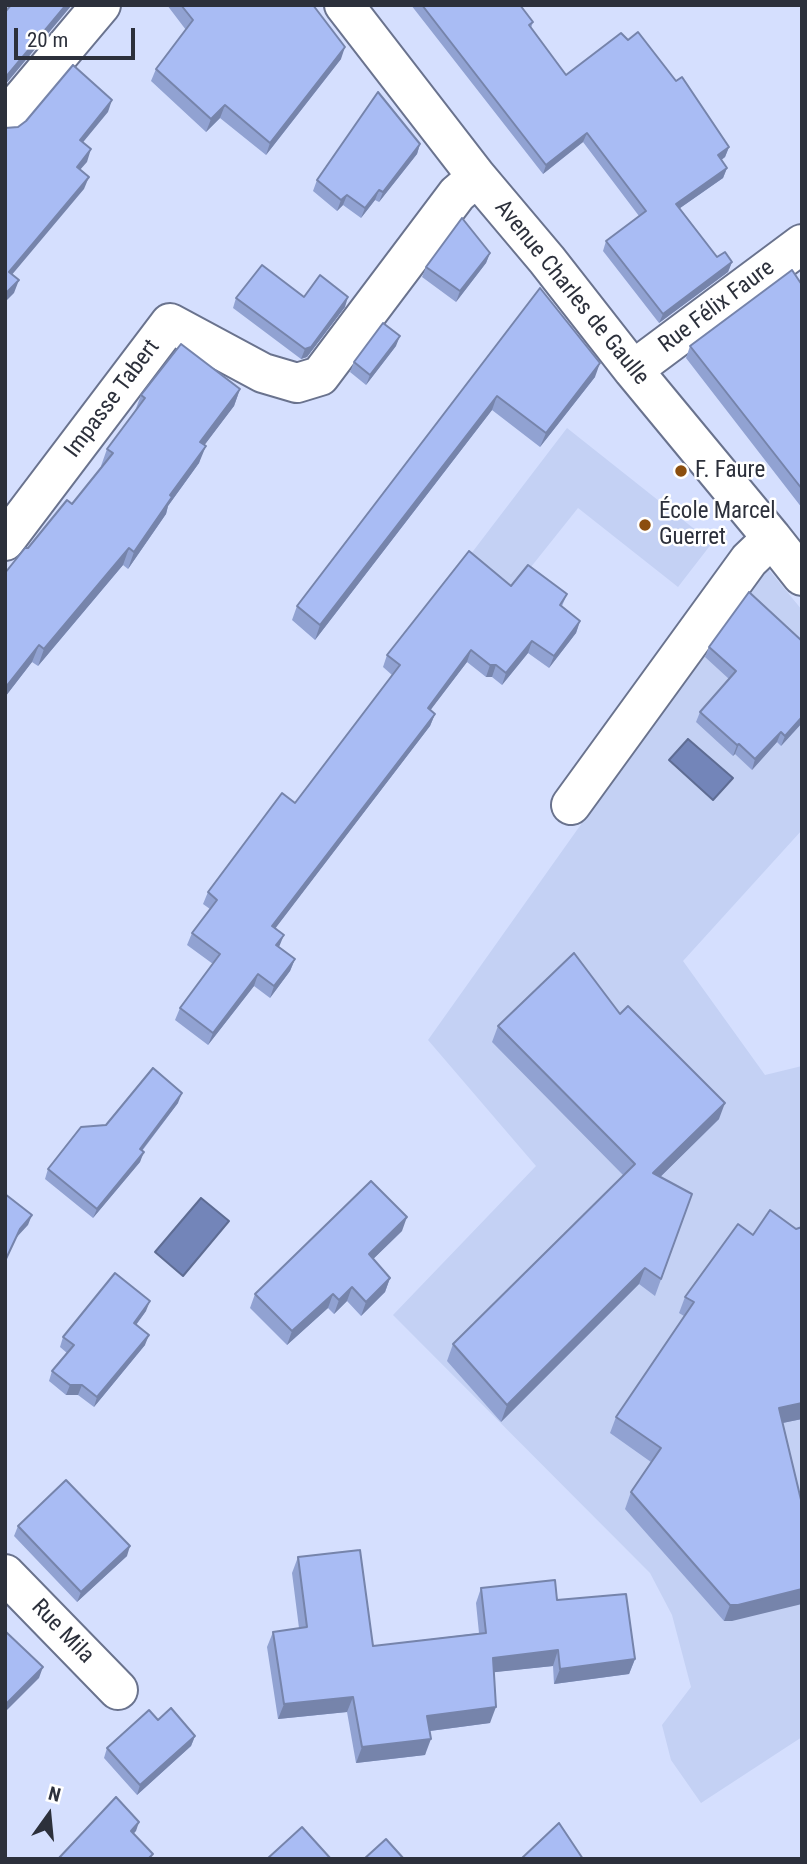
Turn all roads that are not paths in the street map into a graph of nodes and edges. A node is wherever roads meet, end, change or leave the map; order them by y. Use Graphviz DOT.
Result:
graph roads {
  1 [pos="101,5"];
  2 [pos="344,5"];
  3 [pos="5,119"];
  4 [pos="477,177"];
  5 [pos="802,244"];
  6 [pos="632,370"];
  7 [pos="772,538"];
  8 [pos="5,541"];
  9 [pos="802,576"];
  10 [pos="570,805"];
  11 [pos="5,1574"];
  12 [pos="118,1690"];
  1 -- 3 [label="street"];
  2 -- 4 [label="street, Avenue Charles de Gaulle"];
  4 -- 6 [label="street, Avenue Charles de Gaulle"];
  4 -- 8 [label="street, Impasse Tabert"];
  5 -- 6 [label="street, Rue Félix Faure"];
  6 -- 7 [label="street, Avenue Charles de Gaulle"];
  7 -- 9 [label="street, Avenue Charles de Gaulle"];
  7 -- 10 [label="street"];
  11 -- 12 [label="street, Rue Mila"];
}
